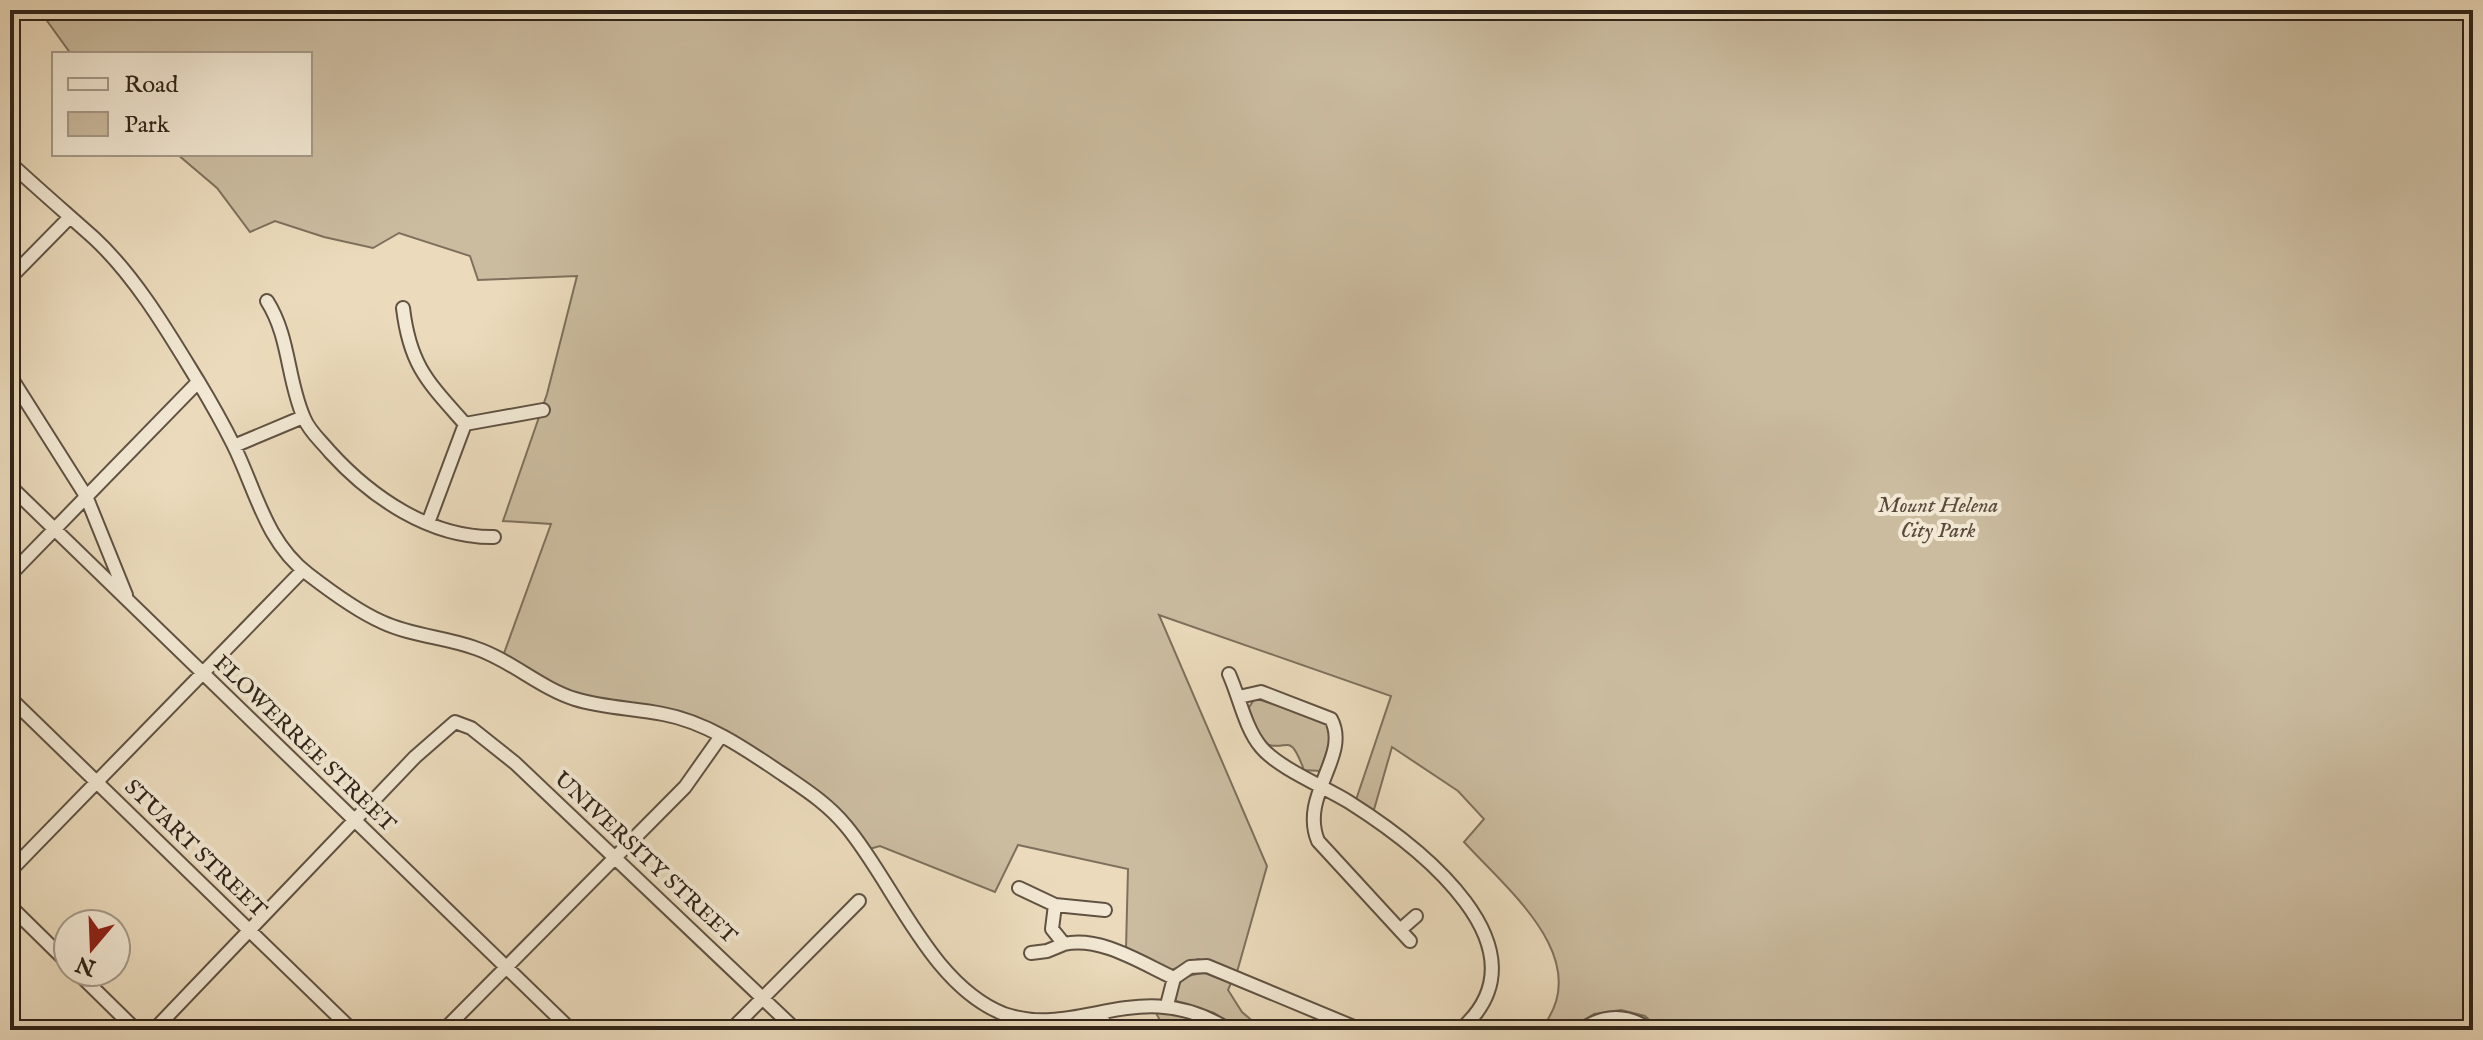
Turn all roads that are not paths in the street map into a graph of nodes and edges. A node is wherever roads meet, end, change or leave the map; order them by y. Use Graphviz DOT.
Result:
graph roads {
  1 [pos="10,163"];
  2 [pos="69,218"];
  3 [pos="10,278"];
  4 [pos="267,301"];
  5 [pos="403,308"];
  6 [pos="10,376"];
  7 [pos="198,382"];
  8 [pos="543,410"];
  9 [pos="303,417"];
  10 [pos="465,424"];
  11 [pos="234,446"];
  12 [pos="10,486"];
  13 [pos="86,496"];
  14 [pos="428,523"];
  15 [pos="55,528"];
  16 [pos="494,537"];
  17 [pos="303,570"];
  18 [pos="10,575"];
  19 [pos="129,602"];
  20 [pos="1229,674"];
  21 [pos="203,675"];
  22 [pos="1239,697"];
  23 [pos="10,698"];
  24 [pos="721,736"];
  25 [pos="98,783"];
  26 [pos="1322,786"];
  27 [pos="355,821"];
  28 [pos="615,855"];
  29 [pos="10,871"];
  30 [pos="1019,888"];
  31 [pos="859,901"];
  32 [pos="1055,905"];
  33 [pos="10,906"];
  34 [pos="1105,910"];
  35 [pos="1416,916"];
  36 [pos="250,930"];
  37 [pos="1400,930"];
  38 [pos="1410,941"];
  39 [pos="1064,944"];
  40 [pos="52,947"];
  41 [pos="1031,953"];
  42 [pos="505,967"];
  43 [pos="1174,978"];
  44 [pos="93,988"];
  45 [pos="762,997"];
  46 [pos="1167,1005"];
  47 [pos="1101,1013"];
  48 [pos="136,1030"];
  49 [pos="154,1030"];
  50 [pos="352,1030"];
  51 [pos="444,1030"];
  52 [pos="571,1030"];
  53 [pos="731,1030"];
  54 [pos="796,1030"];
  55 [pos="1106,1030"];
  56 [pos="1229,1030"];
  57 [pos="1361,1030"];
  58 [pos="1460,1030"];
  59 [pos="1581,1030"];
  60 [pos="1650,1030"];
  1 -- 2 [label="street"];
  2 -- 3 [label="street"];
  2 -- 7 [label="street"];
  4 -- 9 [label="street"];
  5 -- 10 [label="street"];
  6 -- 13 [label="street"];
  7 -- 11 [label="street"];
  7 -- 13 [label="street"];
  8 -- 10 [label="street"];
  9 -- 11 [label="street"];
  9 -- 14 [label="street"];
  10 -- 14 [label="street"];
  11 -- 17 [label="street"];
  12 -- 15 [label="street, FLOWERREE STREET"];
  13 -- 15 [label="street"];
  13 -- 19 [label="street"];
  14 -- 16 [label="street"];
  15 -- 18 [label="street"];
  15 -- 19 [label="street, FLOWERREE STREET"];
  17 -- 21 [label="street"];
  17 -- 24 [label="street"];
  19 -- 21 [label="street, FLOWERREE STREET"];
  20 -- 22 [label="street"];
  21 -- 25 [label="street"];
  21 -- 27 [label="street, FLOWERREE STREET"];
  22 -- 26 [label="street"];
  22 -- 26 [label="street"];
  23 -- 25 [label="street, STUART STREET"];
  24 -- 28 [label="street"];
  24 -- 47 [label="street"];
  25 -- 29 [label="street"];
  25 -- 36 [label="street, STUART STREET"];
  26 -- 37 [label="street"];
  26 -- 58 [label="street"];
  27 -- 28 [label="street, UNIVERSITY STREET"];
  27 -- 36 [label="street"];
  27 -- 42 [label="street, FLOWERREE STREET"];
  28 -- 42 [label="street"];
  28 -- 45 [label="street, UNIVERSITY STREET"];
  30 -- 32 [label="street"];
  31 -- 45 [label="street"];
  32 -- 34 [label="street"];
  32 -- 39 [label="street"];
  33 -- 40 [label="street"];
  35 -- 37 [label="street"];
  36 -- 49 [label="street"];
  36 -- 50 [label="street, STUART STREET"];
  37 -- 38 [label="street"];
  39 -- 41 [label="street"];
  39 -- 43 [label="street"];
  42 -- 51 [label="street"];
  42 -- 52 [label="street, FLOWERREE STREET"];
  43 -- 46 [label="street"];
  43 -- 57 [label="street"];
  44 -- 48 [label="street"];
  45 -- 53 [label="street"];
  45 -- 54 [label="street, UNIVERSITY STREET"];
  46 -- 47 [label="street"];
  46 -- 56 [label="street"];
  47 -- 55 [label="street"];
  59 -- 60 [label="street"];
}
